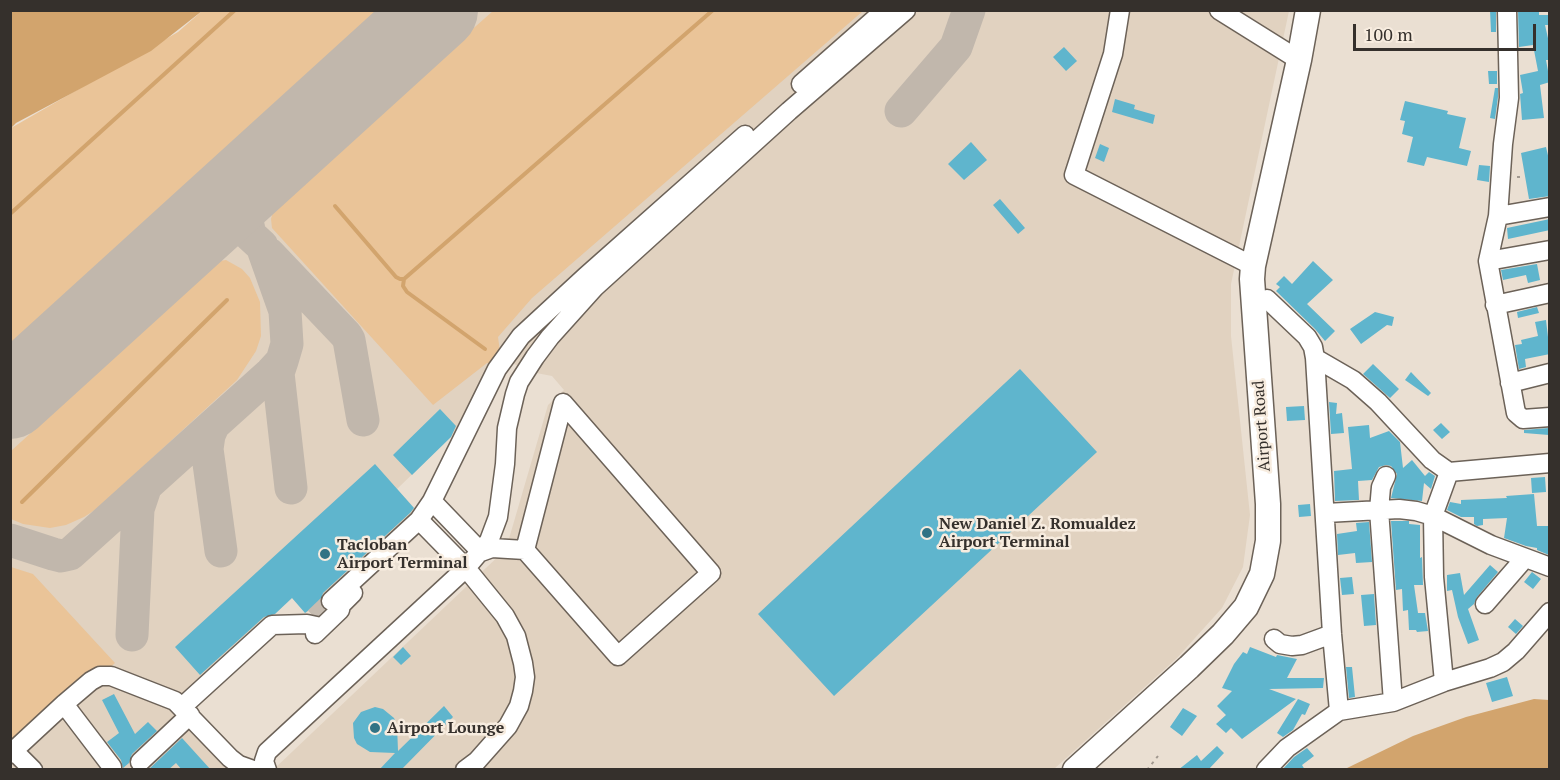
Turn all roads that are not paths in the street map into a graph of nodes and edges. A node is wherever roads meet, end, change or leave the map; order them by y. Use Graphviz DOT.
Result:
graph roads {
  1 [pos="885,10"];
  2 [pos="906,10"];
  3 [pos="1120,10"];
  4 [pos="1220,10"];
  5 [pos="1308,10"];
  6 [pos="1323,10"];
  7 [pos="1507,10"];
  8 [pos="1299,60"];
  9 [pos="785,106"];
  10 [pos="1550,207"];
  11 [pos="1498,216"];
  12 [pos="1550,250"];
  13 [pos="1488,261"];
  14 [pos="1253,266"];
  15 [pos="590,281"];
  16 [pos="1550,293"];
  17 [pos="1260,300"];
  18 [pos="1495,305"];
  19 [pos="1315,358"];
  20 [pos="497,369"];
  21 [pos="1550,373"];
  22 [pos="519,382"];
  23 [pos="1510,383"];
  24 [pos="1267,406"];
  25 [pos="1550,417"];
  26 [pos="1550,463"];
  27 [pos="1449,472"];
  28 [pos="1386,476"];
  29 [pos="432,501"];
  30 [pos="1379,510"];
  31 [pos="1326,513"];
  32 [pos="1433,516"];
  33 [pos="419,520"];
  34 [pos="387,550"];
  35 [pos="525,550"];
  36 [pos="481,552"];
  37 [pos="1526,558"];
  38 [pos="1550,567"];
  39 [pos="466,568"];
  40 [pos="332,601"];
  41 [pos="1485,604"];
  42 [pos="1550,612"];
  43 [pos="1332,634"];
  44 [pos="1274,639"];
  45 [pos="1444,682"];
  46 [pos="1393,702"];
  47 [pos="64,704"];
  48 [pos="186,711"];
  49 [pos="1338,711"];
  50 [pos="12,752"];
  51 [pos="140,762"];
  52 [pos="112,767"];
  53 [pos="33,770"];
  54 [pos="253,770"];
  55 [pos="267,770"];
  56 [pos="465,770"];
  57 [pos="1075,770"];
  58 [pos="1098,770"];
  59 [pos="1266,770"];
  1 -- 9 [label="street"];
  2 -- 9 [label="street"];
  3 -- 14 [label="street"];
  4 -- 8 [label="street"];
  5 -- 8 [label="main road, Airport Road"];
  6 -- 17 [label="main road, Airport Road"];
  7 -- 11 [label="street"];
  8 -- 14 [label="main road, Airport Road"];
  9 -- 15 [label="street"];
  10 -- 11 [label="street"];
  11 -- 13 [label="street"];
  12 -- 13 [label="street"];
  13 -- 18 [label="street"];
  14 -- 17 [label="main road, Airport Road"];
  15 -- 20 [label="street"];
  15 -- 22 [label="street"];
  16 -- 18 [label="street"];
  17 -- 19 [label="street"];
  17 -- 24 [label="main road, Airport Road"];
  18 -- 23 [label="street"];
  19 -- 27 [label="street"];
  19 -- 31 [label="street"];
  20 -- 22 [label="street"];
  20 -- 29 [label="street"];
  21 -- 23 [label="street"];
  22 -- 36 [label="street"];
  23 -- 25 [label="street"];
  24 -- 57 [label="main road, Airport Road"];
  24 -- 58 [label="main road, Airport Road"];
  26 -- 27 [label="street"];
  27 -- 32 [label="street"];
  28 -- 30 [label="street"];
  29 -- 33 [label="street"];
  29 -- 36 [label="street"];
  30 -- 31 [label="street"];
  30 -- 32 [label="street"];
  30 -- 46 [label="street"];
  31 -- 43 [label="street"];
  32 -- 37 [label="street"];
  32 -- 45 [label="street"];
  33 -- 34 [label="street"];
  33 -- 39 [label="street"];
  34 -- 40 [label="street"];
  34 -- 48 [label="street"];
  35 -- 35 [label="street"];
  35 -- 36 [label="street"];
  36 -- 39 [label="street"];
  37 -- 38 [label="street"];
  37 -- 41 [label="street"];
  39 -- 55 [label="street"];
  39 -- 56 [label="street"];
  42 -- 45 [label="street"];
  43 -- 44 [label="street"];
  43 -- 49 [label="street"];
  45 -- 46 [label="street"];
  46 -- 49 [label="street"];
  47 -- 48 [label="street"];
  47 -- 50 [label="street"];
  47 -- 52 [label="street"];
  48 -- 51 [label="street"];
  48 -- 54 [label="street"];
  49 -- 59 [label="street"];
  50 -- 53 [label="street"];
}
